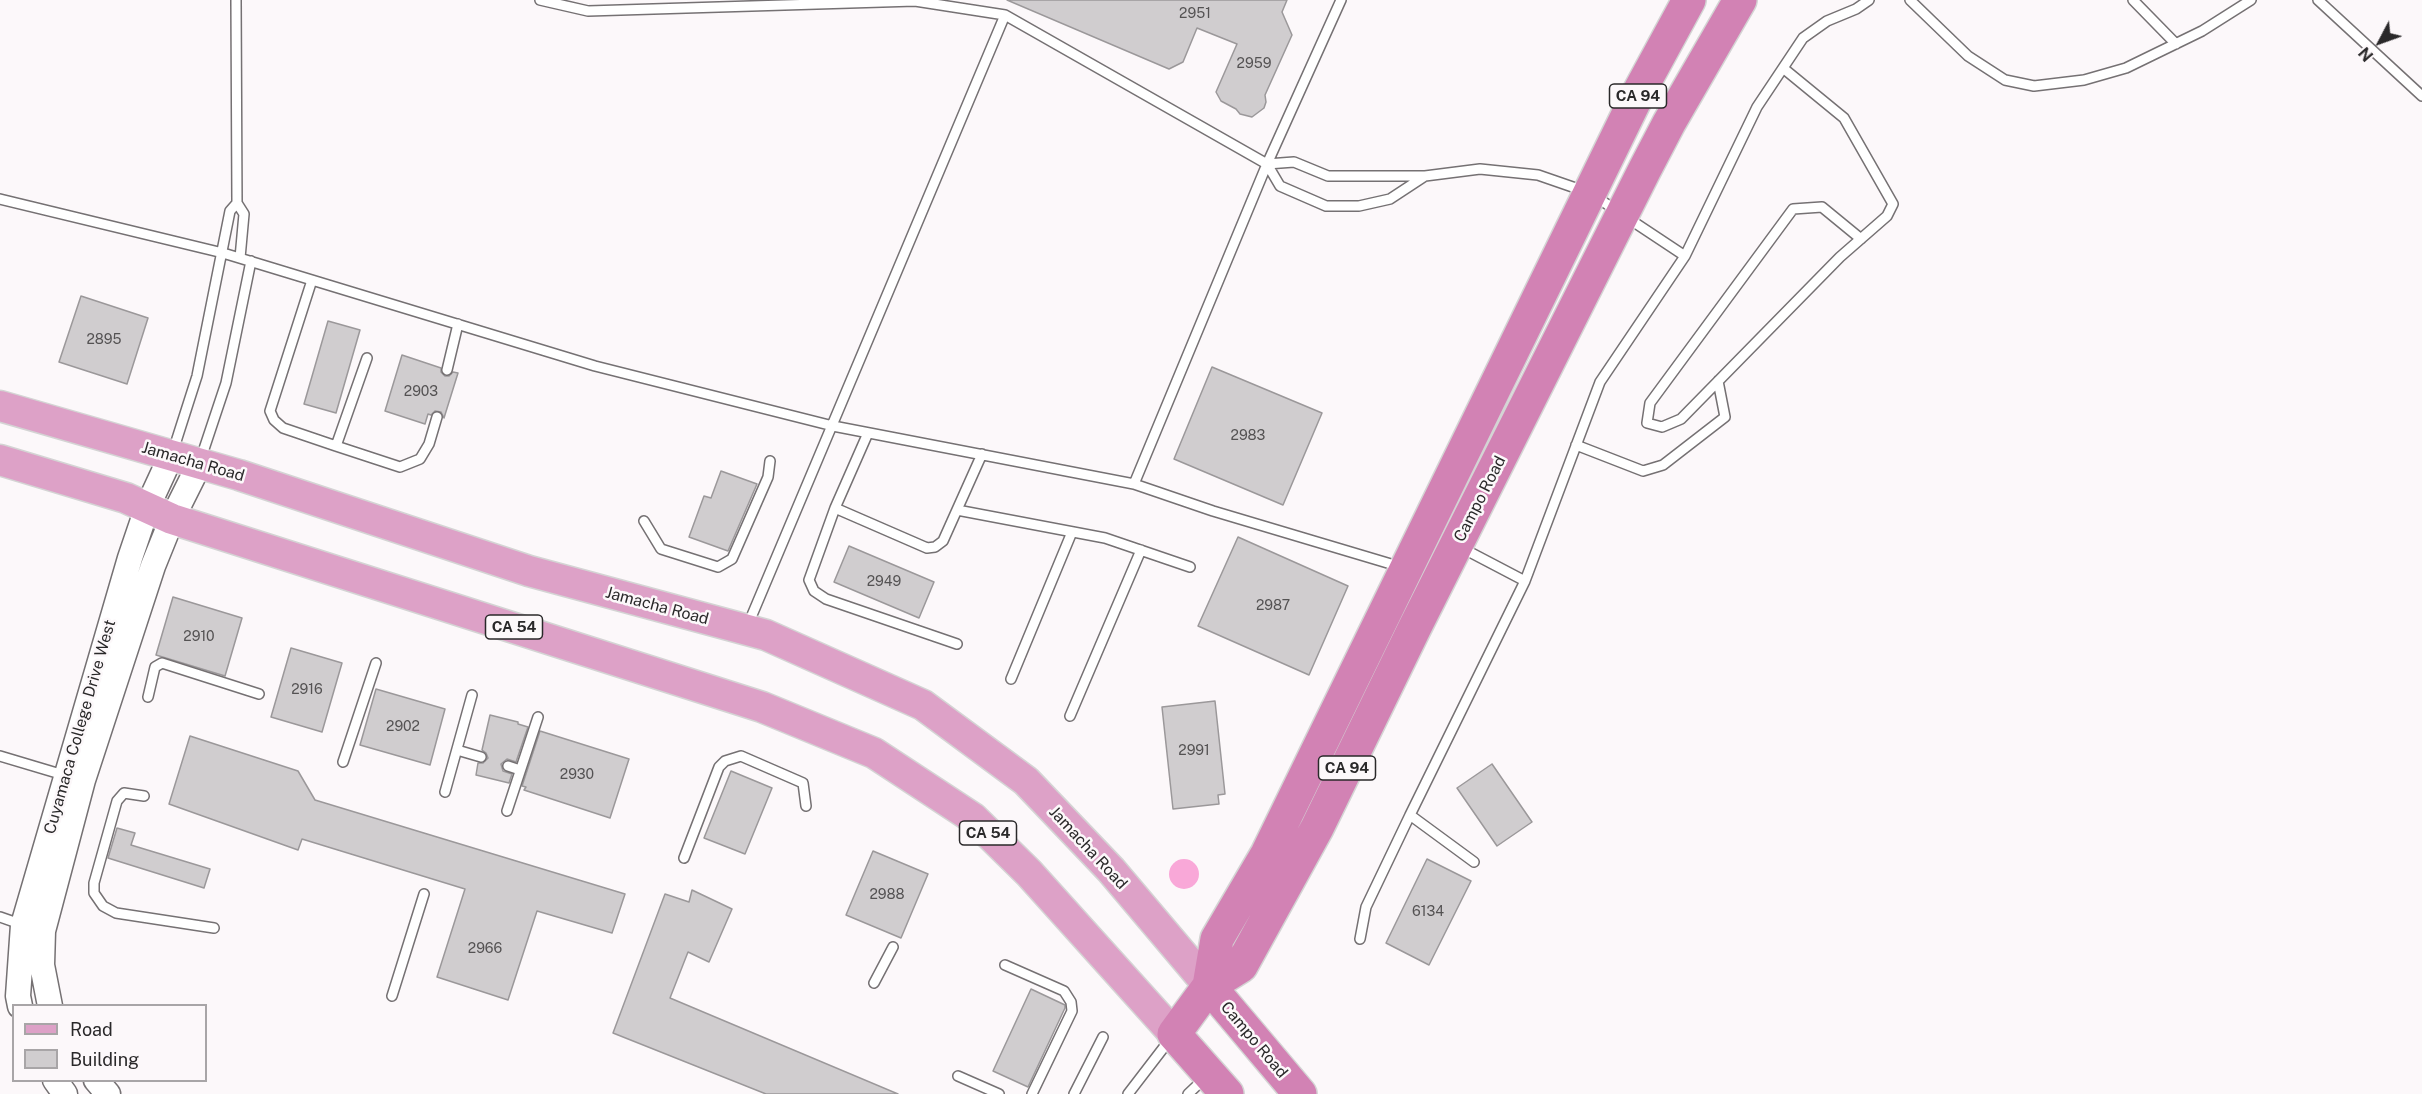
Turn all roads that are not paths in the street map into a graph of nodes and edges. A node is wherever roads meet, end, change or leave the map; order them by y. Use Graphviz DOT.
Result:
graph roads {
  1 [pos="236,0"];
  2 [pos="540,0"];
  3 [pos="1341,0"];
  4 [pos="1689,0"];
  5 [pos="1740,0"];
  6 [pos="1869,0"];
  7 [pos="1910,0"];
  8 [pos="2133,0"];
  9 [pos="2251,0"];
  10 [pos="2318,0"];
  11 [pos="1005,15"];
  12 [pos="2176,44"];
  13 [pos="1783,68"];
  14 [pos="2422,96"];
  15 [pos="1267,164"];
  16 [pos="1425,176"];
  17 [pos="1590,193"];
  18 [pos="0,199"];
  19 [pos="237,203"];
  20 [pos="1622,214"];
  21 [pos="1861,239"];
  22 [pos="223,253"];
  23 [pos="1684,256"];
  24 [pos="240,258"];
  25 [pos="251,261"];
  26 [pos="312,280"];
  27 [pos="458,324"];
  28 [pos="367,358"];
  29 [pos="447,370"];
  30 [pos="1718,381"];
  31 [pos="0,406"];
  32 [pos="436,417"];
  33 [pos="833,426"];
  34 [pos="868,433"];
  35 [pos="1576,445"];
  36 [pos="336,446"];
  37 [pos="982,454"];
  38 [pos="171,456"];
  39 [pos="0,460"];
  40 [pos="770,461"];
  41 [pos="200,463"];
  42 [pos="1134,484"];
  43 [pos="835,508"];
  44 [pos="957,510"];
  45 [pos="160,514"];
  46 [pos="644,521"];
  47 [pos="1072,531"];
  48 [pos="1457,545"];
  49 [pos="1141,550"];
  50 [pos="1190,567"];
  51 [pos="1407,568"];
  52 [pos="1525,581"];
  53 [pos="746,630"];
  54 [pos="957,644"];
  55 [pos="376,663"];
  56 [pos="1011,679"];
  57 [pos="259,694"];
  58 [pos="472,695"];
  59 [pos="148,697"];
  60 [pos="1070,716"];
  61 [pos="538,717"];
  62 [pos="457,750"];
  63 [pos="0,756"];
  64 [pos="481,757"];
  65 [pos="343,762"];
  66 [pos="508,766"];
  67 [pos="520,770"];
  68 [pos="74,778"];
  69 [pos="445,792"];
  70 [pos="144,796"];
  71 [pos="806,806"];
  72 [pos="507,811"];
  73 [pos="1410,814"];
  74 [pos="684,858"];
  75 [pos="1474,862"];
  76 [pos="424,894"];
  77 [pos="0,917"];
  78 [pos="33,928"];
  79 [pos="214,928"];
  80 [pos="1360,939"];
  81 [pos="893,947"];
  82 [pos="1005,965"];
  83 [pos="874,983"];
  84 [pos="1209,986"];
  85 [pos="392,996"];
  86 [pos="20,1004"];
  87 [pos="50,1004"];
  88 [pos="1174,1034"];
  89 [pos="1102,1037"];
  90 [pos="958,1076"];
  91 [pos="98,1082"];
  92 [pos="1214,1089"];
  93 [pos="108,1094"];
  94 [pos="999,1094"];
  95 [pos="1032,1094"];
  96 [pos="1074,1094"];
  97 [pos="1128,1094"];
  98 [pos="1300,1094"];
  1 -- 19 [label="lane"];
  2 -- 11 [label="lane"];
  3 -- 15 [label="lane"];
  4 -- 17 [label="highway, Campo Road / CA 94"];
  5 -- 20 [label="highway, Campo Road / CA 94"];
  6 -- 13 [label="lane"];
  7 -- 12 [label="lane"];
  8 -- 12 [label="lane"];
  9 -- 12 [label="lane"];
  10 -- 14 [label="lane"];
  11 -- 15 [label="lane"];
  11 -- 33 [label="lane"];
  13 -- 21 [label="lane"];
  13 -- 23 [label="lane"];
  15 -- 16 [label="lane"];
  15 -- 16 [label="lane"];
  15 -- 42 [label="lane"];
  16 -- 17 [label="lane"];
  17 -- 20 [label="lane"];
  17 -- 51 [label="highway, Campo Road / CA 94"];
  18 -- 22 [label="lane"];
  19 -- 22 [label="lane"];
  19 -- 24 [label="lane"];
  20 -- 23 [label="lane"];
  20 -- 48 [label="highway, Campo Road / CA 94"];
  21 -- 30 [label="lane"];
  21 -- 30 [label="lane"];
  22 -- 24 [label="lane"];
  22 -- 38 [label="lane"];
  23 -- 35 [label="lane"];
  24 -- 25 [label="lane"];
  25 -- 26 [label="lane"];
  25 -- 41 [label="lane"];
  26 -- 27 [label="lane"];
  26 -- 36 [label="lane"];
  27 -- 29 [label="lane"];
  27 -- 33 [label="lane"];
  28 -- 36 [label="lane"];
  30 -- 35 [label="lane"];
  31 -- 38 [label="main road, Jamacha Road"];
  32 -- 36 [label="lane"];
  33 -- 34 [label="lane"];
  33 -- 53 [label="lane"];
  34 -- 37 [label="lane"];
  34 -- 43 [label="lane"];
  35 -- 52 [label="lane"];
  37 -- 42 [label="lane"];
  37 -- 44 [label="lane"];
  38 -- 41 [label="main road, Jamacha Road"];
  38 -- 45 [label="street, Cuyamaca College Drive West"];
  39 -- 45 [label="main road, CA 54"];
  40 -- 46 [label="lane"];
  41 -- 45 [label="street, Cuyamaca College Drive West"];
  41 -- 53 [label="main road, Jamacha Road"];
  42 -- 51 [label="lane"];
  43 -- 44 [label="lane"];
  43 -- 54 [label="lane"];
  44 -- 47 [label="lane"];
  45 -- 68 [label="street, Cuyamaca College Drive West"];
  45 -- 88 [label="main road, CA 54"];
  47 -- 49 [label="lane"];
  47 -- 56 [label="lane"];
  48 -- 52 [label="lane"];
  48 -- 84 [label="highway, Campo Road / CA 94"];
  49 -- 50 [label="lane"];
  49 -- 60 [label="lane"];
  51 -- 84 [label="highway, Campo Road / CA 94"];
  52 -- 73 [label="lane"];
  53 -- 84 [label="main road, Jamacha Road"];
  55 -- 65 [label="lane"];
  57 -- 59 [label="lane"];
  58 -- 62 [label="lane"];
  61 -- 67 [label="lane"];
  62 -- 64 [label="lane"];
  62 -- 69 [label="lane"];
  63 -- 68 [label="lane"];
  66 -- 67 [label="lane"];
  67 -- 72 [label="lane"];
  68 -- 78 [label="street, Cuyamaca College Drive West"];
  70 -- 79 [label="lane"];
  71 -- 74 [label="lane"];
  73 -- 75 [label="lane"];
  73 -- 80 [label="lane"];
  76 -- 85 [label="lane"];
  77 -- 78 [label="lane"];
  78 -- 86 [label="street, Cuyamaca College Drive West"];
  78 -- 87 [label="street, Cuyamaca College Drive West"];
  81 -- 83 [label="lane"];
  82 -- 95 [label="lane"];
  84 -- 88 [label="highway, Campo Road / CA 94"];
  84 -- 98 [label="highway, Campo Road"];
  88 -- 92 [label="highway"];
  88 -- 97 [label="lane"];
  89 -- 96 [label="lane"];
  90 -- 94 [label="lane"];
  91 -- 93 [label="street"];
}
